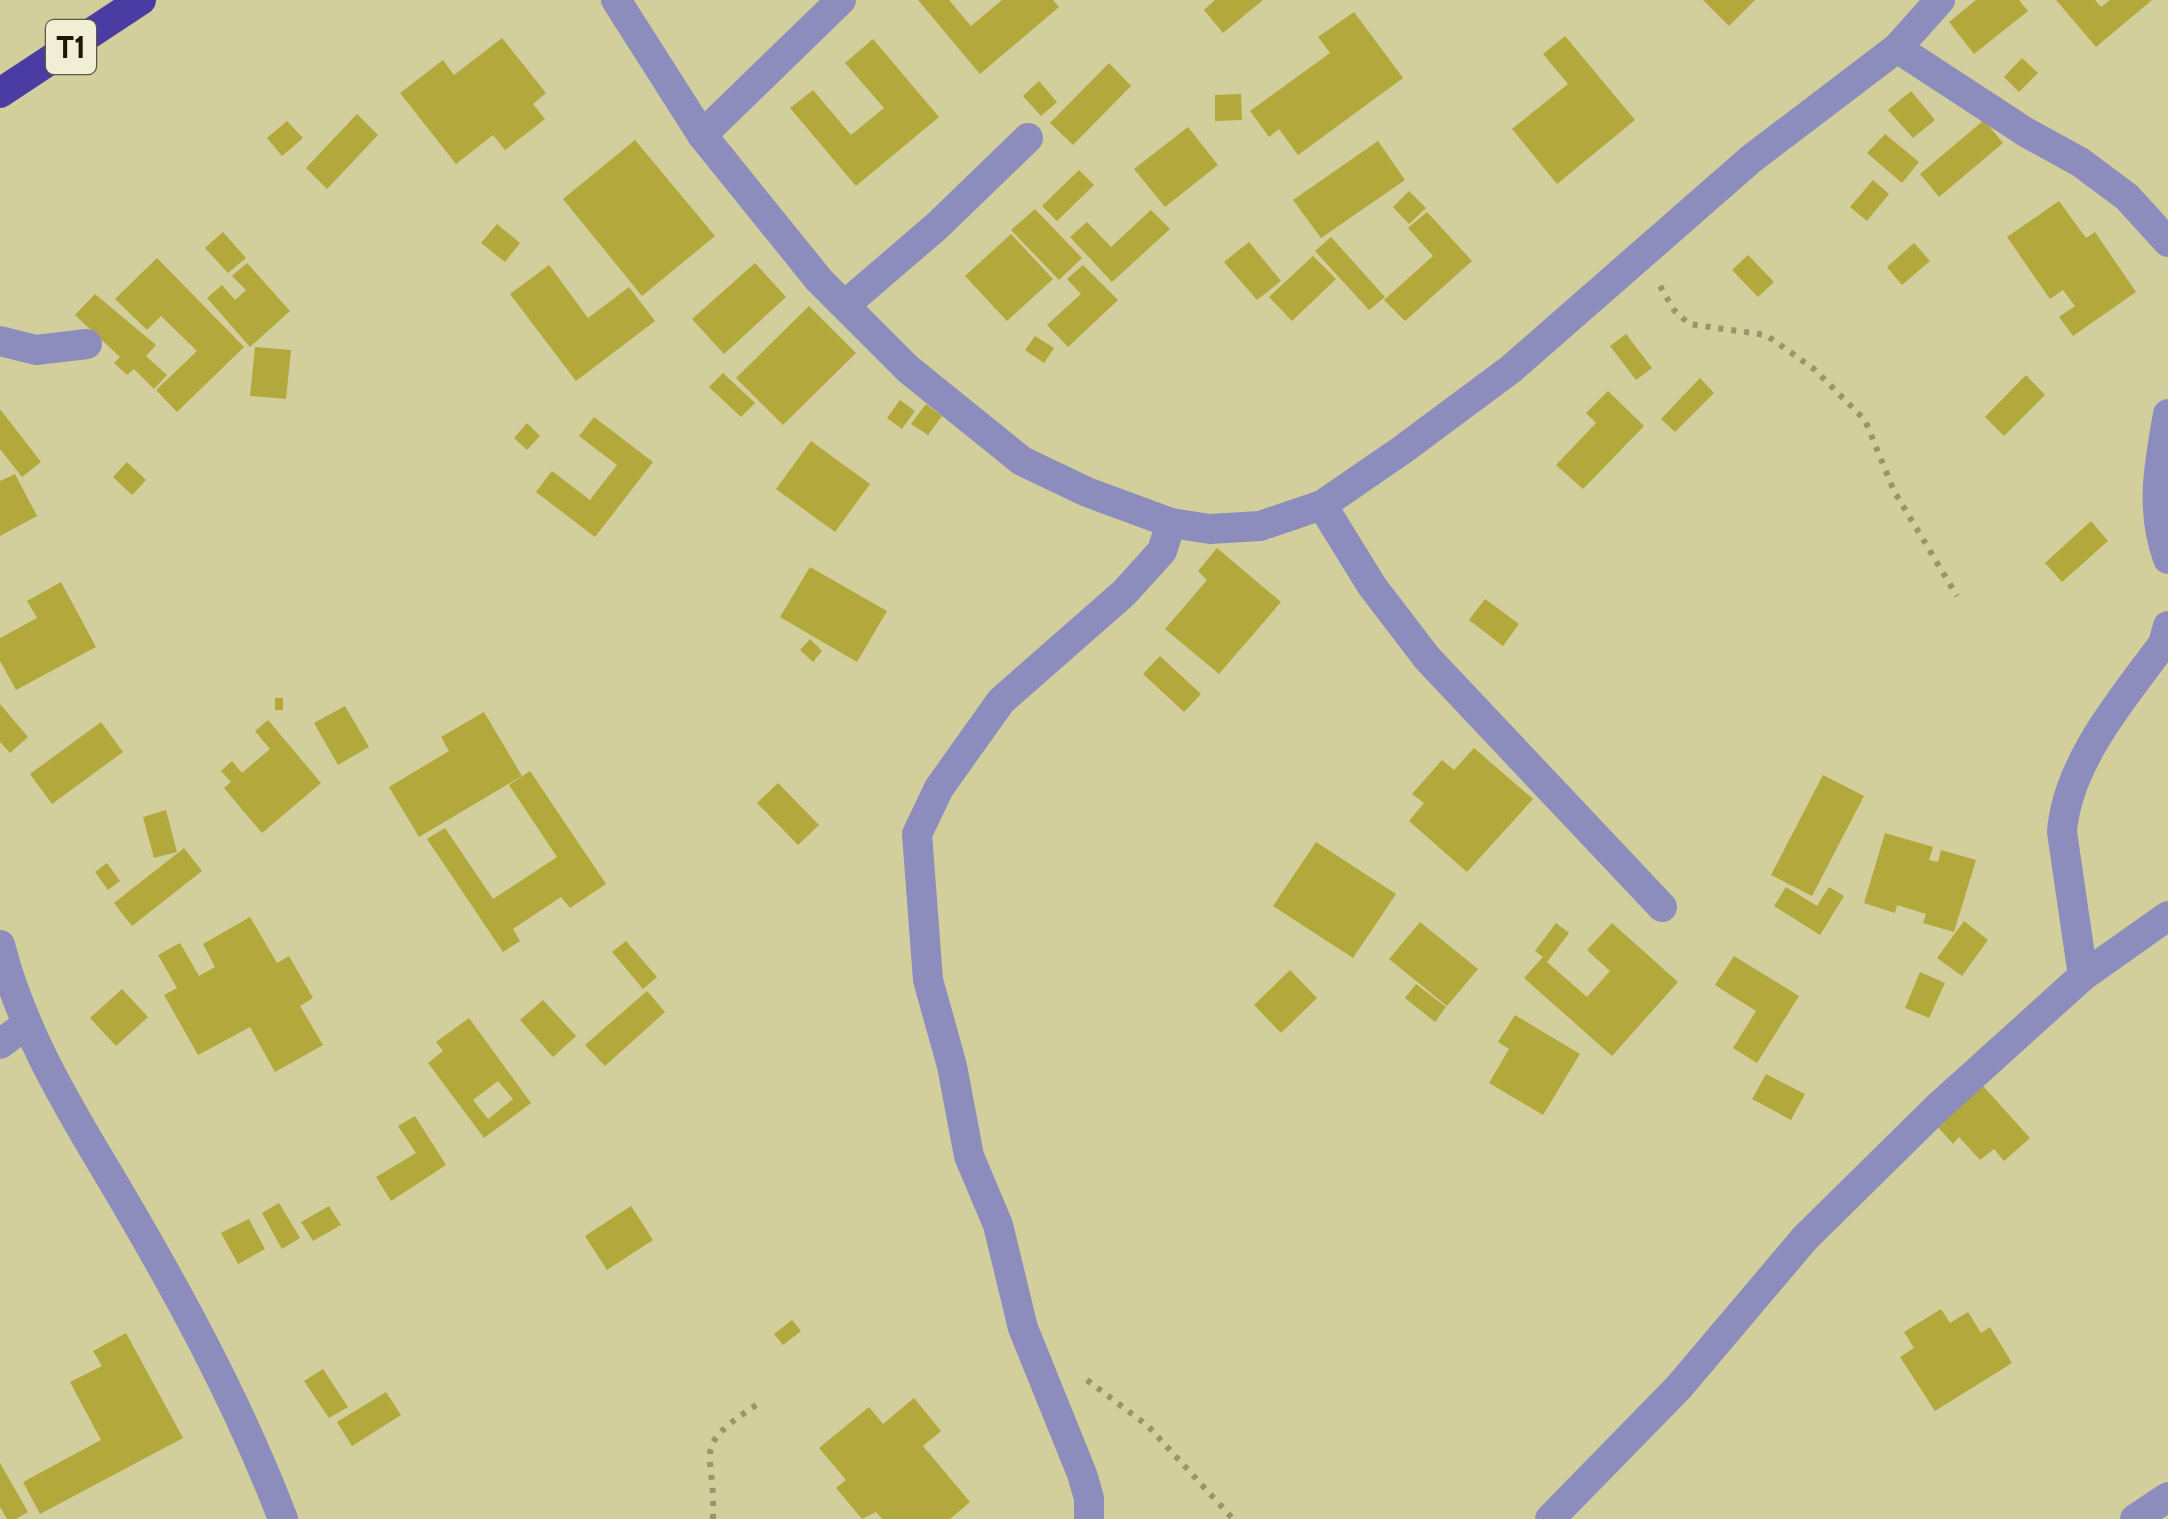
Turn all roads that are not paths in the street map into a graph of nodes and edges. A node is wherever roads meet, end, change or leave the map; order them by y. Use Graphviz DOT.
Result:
graph roads {
  1 [pos="141,0"];
  2 [pos="616,0"];
  3 [pos="841,0"];
  4 [pos="1940,0"];
  5 [pos="1896,48"];
  6 [pos="0,93"];
  7 [pos="702,135"];
  8 [pos="1028,138"];
  9 [pos="2168,242"];
  10 [pos="845,305"];
  11 [pos="0,341"];
  12 [pos="88,344"];
  13 [pos="2168,414"];
  14 [pos="1322,505"];
  15 [pos="1172,523"];
  16 [pos="2168,559"];
  17 [pos="2168,626"];
  18 [pos="1662,907"];
  19 [pos="2168,916"];
  20 [pos="0,945"];
  21 [pos="2084,976"];
  22 [pos="27,1024"];
  23 [pos="0,1044"];
  24 [pos="2168,1496"];
  25 [pos="283,1519"];
  26 [pos="1089,1519"];
  27 [pos="1550,1519"];
  28 [pos="2134,1519"];
  1 -- 6 [label="highway, T1"];
  2 -- 7 [label="street"];
  3 -- 7 [label="street"];
  4 -- 5 [label="street"];
  5 -- 9 [label="street"];
  5 -- 14 [label="street"];
  7 -- 10 [label="street"];
  8 -- 10 [label="street"];
  10 -- 15 [label="street"];
  11 -- 12 [label="street"];
  13 -- 16 [label="street"];
  14 -- 15 [label="street"];
  14 -- 18 [label="street"];
  15 -- 26 [label="street"];
  17 -- 21 [label="street"];
  19 -- 21 [label="street"];
  20 -- 22 [label="street"];
  21 -- 27 [label="street"];
  22 -- 23 [label="street"];
  22 -- 25 [label="street"];
  24 -- 28 [label="street"];
}
